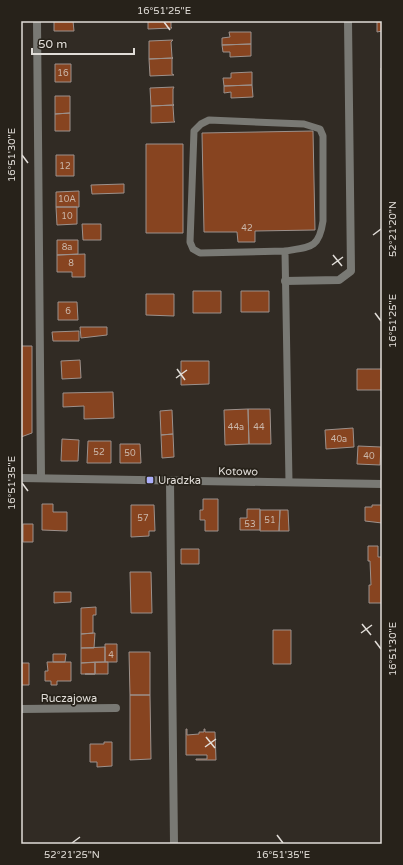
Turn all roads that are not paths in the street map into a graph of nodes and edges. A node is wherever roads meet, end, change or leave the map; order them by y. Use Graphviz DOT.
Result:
graph roads {
  1 [pos="37,21"];
  2 [pos="348,21"];
  3 [pos="285,251"];
  4 [pos="285,280"];
  5 [pos="21,478"];
  6 [pos="41,478"];
  7 [pos="170,481"];
  8 [pos="289,482"];
  9 [pos="382,484"];
  10 [pos="116,708"];
  11 [pos="21,709"];
  12 [pos="174,844"];
  1 -- 6 [label="street"];
  2 -- 4 [label="street"];
  3 -- 3 [label="lane"];
  3 -- 4 [label="lane"];
  4 -- 8 [label="lane"];
  5 -- 6 [label="street, Kotowo"];
  6 -- 7 [label="street, Kotowo"];
  7 -- 8 [label="street, Kotowo"];
  7 -- 12 [label="street"];
  8 -- 9 [label="street, Kotowo"];
  10 -- 11 [label="street, Ruczajowa"];
}
